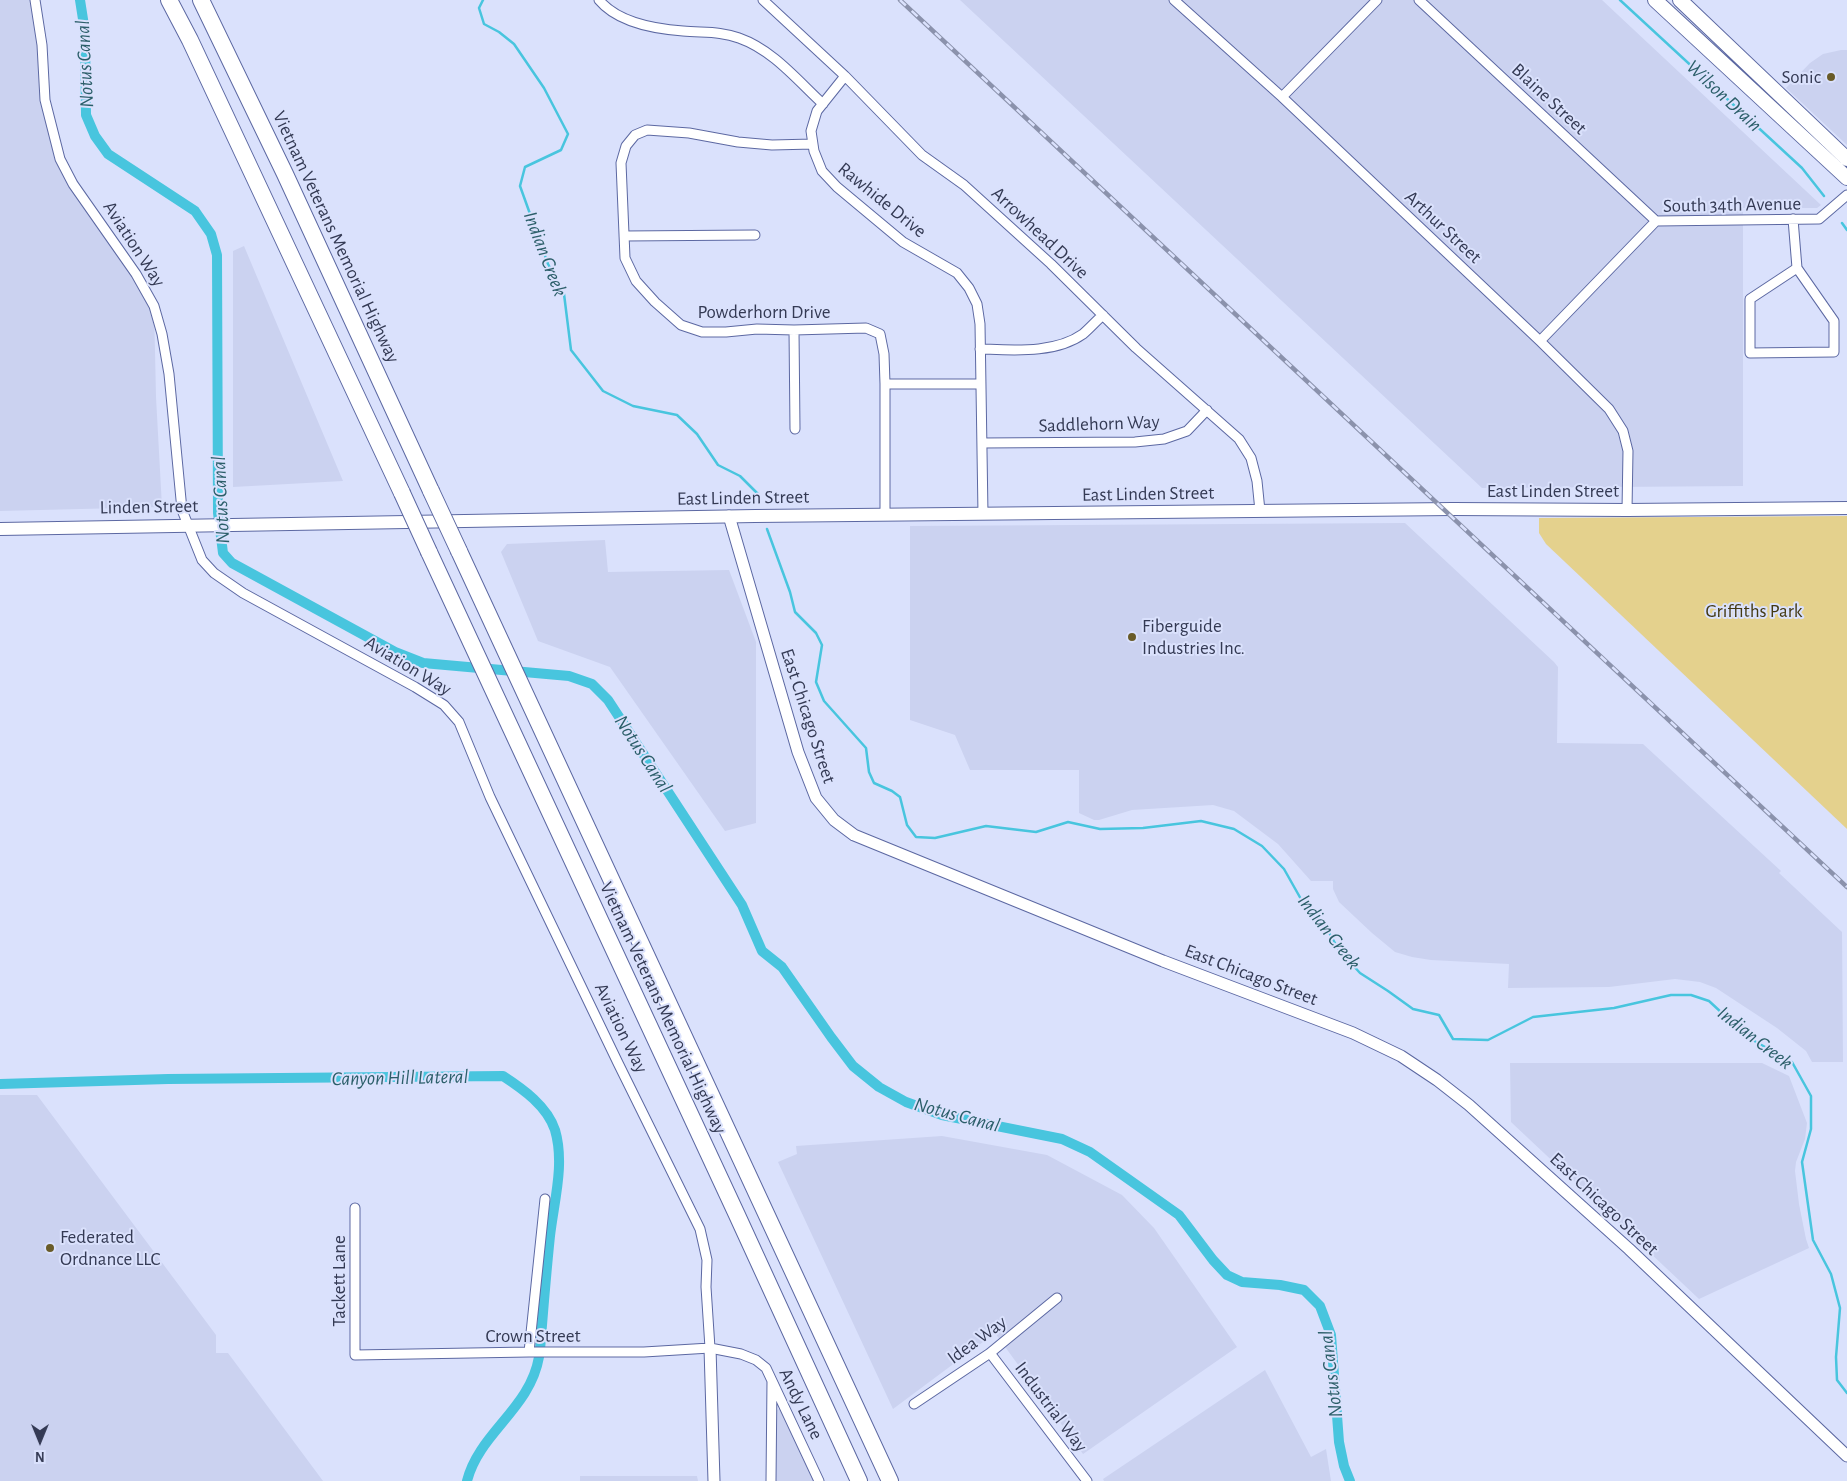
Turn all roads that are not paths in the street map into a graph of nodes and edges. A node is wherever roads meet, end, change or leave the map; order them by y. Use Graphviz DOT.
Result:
graph roads {
  1 [pos="35,0"];
  2 [pos="169,0"];
  3 [pos="201,0"];
  4 [pos="599,0"];
  5 [pos="763,0"];
  6 [pos="1174,0"];
  7 [pos="1376,0"];
  8 [pos="1419,0"];
  9 [pos="1655,0"];
  10 [pos="1680,0"];
  11 [pos="845,76"];
  12 [pos="1282,97"];
  13 [pos="823,104"];
  14 [pos="813,144"];
  15 [pos="1847,159"];
  16 [pos="1847,178"];
  17 [pos="1847,196"];
  18 [pos="1793,219"];
  19 [pos="1656,221"];
  20 [pos="755,235"];
  21 [pos="624,236"];
  22 [pos="1797,268"];
  23 [pos="1103,315"];
  24 [pos="794,330"];
  25 [pos="1540,341"];
  26 [pos="980,349"];
  27 [pos="885,384"];
  28 [pos="981,384"];
  29 [pos="1208,410"];
  30 [pos="795,429"];
  31 [pos="982,443"];
  32 [pos="1847,508"];
  33 [pos="1627,510"];
  34 [pos="1260,511"];
  35 [pos="983,514"];
  36 [pos="885,515"];
  37 [pos="729,516"];
  38 [pos="449,521"];
  39 [pos="187,525"];
  40 [pos="0,529"];
  41 [pos="545,1199"];
  42 [pos="355,1208"];
  43 [pos="1056,1298"];
  44 [pos="710,1348"];
  45 [pos="529,1352"];
  46 [pos="990,1353"];
  47 [pos="355,1355"];
  48 [pos="772,1379"];
  49 [pos="914,1404"];
  50 [pos="1847,1456"];
  51 [pos="714,1481"];
  52 [pos="771,1481"];
  53 [pos="820,1481"];
  54 [pos="859,1481"];
  55 [pos="890,1481"];
  56 [pos="1087,1481"];
  1 -- 39 [label="street, Aviation Way"];
  2 -- 54 [label="highway, Vietnam Veterans Memorial Highway, bridge"];
  3 -- 55 [label="highway, Vietnam Veterans Memorial Highway, bridge"];
  4 -- 13 [label="street"];
  5 -- 11 [label="street, Arrowhead Drive"];
  6 -- 12 [label="street, Arthur Street"];
  7 -- 12 [label="street"];
  8 -- 19 [label="street, Blaine Street"];
  9 -- 16 [label="main road"];
  10 -- 15 [label="main road"];
  11 -- 13 [label="street, Rawhide Drive"];
  11 -- 23 [label="street, Arrowhead Drive"];
  12 -- 25 [label="street, Arthur Street"];
  13 -- 14 [label="street, Rawhide Drive"];
  14 -- 21 [label="street, Powderhorn Drive"];
  14 -- 26 [label="street, Rawhide Drive"];
  17 -- 18 [label="street, South 34th Avenue"];
  18 -- 19 [label="street, South 34th Avenue"];
  18 -- 22 [label="street"];
  19 -- 25 [label="street, South 34th Avenue"];
  20 -- 21 [label="street"];
  21 -- 24 [label="street, Powderhorn Drive"];
  22 -- 22 [label="street"];
  23 -- 26 [label="street"];
  23 -- 29 [label="street, Arrowhead Drive"];
  24 -- 27 [label="street, Powderhorn Drive"];
  24 -- 30 [label="street"];
  25 -- 33 [label="street, Arthur Street"];
  26 -- 28 [label="street, Rawhide Drive"];
  27 -- 28 [label="street"];
  27 -- 36 [label="street, Powderhorn Drive"];
  28 -- 31 [label="street, Rawhide Drive"];
  29 -- 31 [label="street, Saddlehorn Way"];
  29 -- 34 [label="street, Arrowhead Drive"];
  31 -- 35 [label="street, Rawhide Drive"];
  32 -- 33 [label="main road, East Linden Street"];
  33 -- 34 [label="main road, East Linden Street"];
  34 -- 35 [label="main road, East Linden Street"];
  35 -- 36 [label="main road, East Linden Street"];
  36 -- 37 [label="main road, East Linden Street"];
  37 -- 38 [label="main road, East Linden Street"];
  37 -- 50 [label="street, East Chicago Street"];
  38 -- 39 [label="main road, Linden Street"];
  39 -- 40 [label="main road, Linden Street"];
  39 -- 44 [label="street, Aviation Way"];
  41 -- 45 [label="street"];
  42 -- 47 [label="street, Tackett Lane"];
  43 -- 46 [label="street, Idea Way"];
  44 -- 45 [label="street, Crown Street"];
  44 -- 48 [label="street, Andy Lane"];
  44 -- 51 [label="street, Aviation Way"];
  45 -- 47 [label="street, Crown Street"];
  46 -- 49 [label="street, Idea Way"];
  46 -- 56 [label="street, Industrial Way"];
  48 -- 52 [label="street"];
  48 -- 53 [label="street, Andy Lane"];
}
